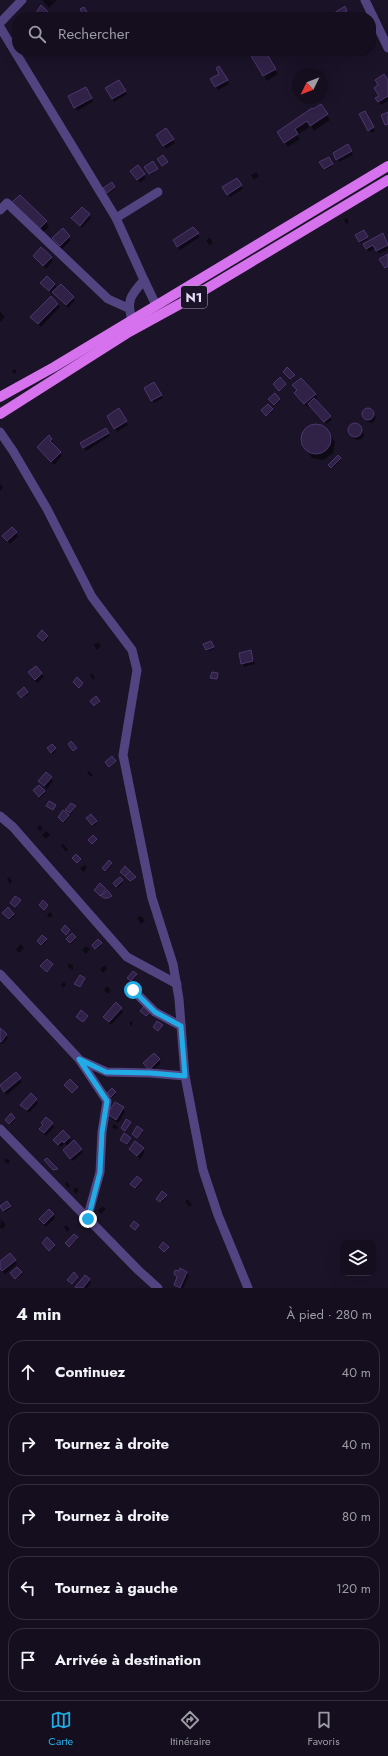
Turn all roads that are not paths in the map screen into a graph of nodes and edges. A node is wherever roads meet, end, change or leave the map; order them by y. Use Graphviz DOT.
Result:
graph roads {
  1 [pos="22,0"];
  2 [pos="365,0"];
  3 [pos="371,12"];
  4 [pos="0,23"];
  5 [pos="376,23"];
  6 [pos="0,26"];
  7 [pos="12,46"];
  8 [pos="388,48"];
  9 [pos="18,56"];
  10 [pos="388,166"];
  11 [pos="388,180"];
  12 [pos="158,192"];
  13 [pos="0,210"];
  14 [pos="116,218"];
  15 [pos="144,280"];
  16 [pos="156,305"];
  17 [pos="128,308"];
  18 [pos="132,320"];
  19 [pos="0,397"];
  20 [pos="0,414"];
  21 [pos="0,432"];
  22 [pos="0,816"];
  23 [pos="0,974"];
  24 [pos="177,984"];
  25 [pos="133,990"];
  26 [pos="181,1026"];
  27 [pos="79,1059"];
  28 [pos="185,1076"];
  29 [pos="0,1129"];
  30 [pos="88,1219"];
  31 [pos="158,1288"];
  32 [pos="248,1288"];
  1 -- 4 [label="street"];
  2 -- 3 [label="street"];
  5 -- 8 [label="street"];
  6 -- 7 [label="street"];
  9 -- 14 [label="street"];
  10 -- 16 [label="main road, N1"];
  11 -- 20 [label="main road, N1"];
  12 -- 14 [label="street"];
  13 -- 17 [label="street"];
  14 -- 15 [label="street"];
  15 -- 16 [label="street"];
  15 -- 17 [label="street"];
  16 -- 18 [label="main road, N1"];
  17 -- 18 [label="street"];
  18 -- 19 [label="main road, N1"];
  21 -- 24 [label="street"];
  22 -- 24 [label="street"];
  23 -- 27 [label="street"];
  24 -- 26 [label="street"];
  25 -- 26 [label="street"];
  26 -- 28 [label="street"];
  27 -- 28 [label="street"];
  27 -- 30 [label="street"];
  28 -- 32 [label="street"];
  29 -- 30 [label="street"];
  30 -- 31 [label="street"];
}
